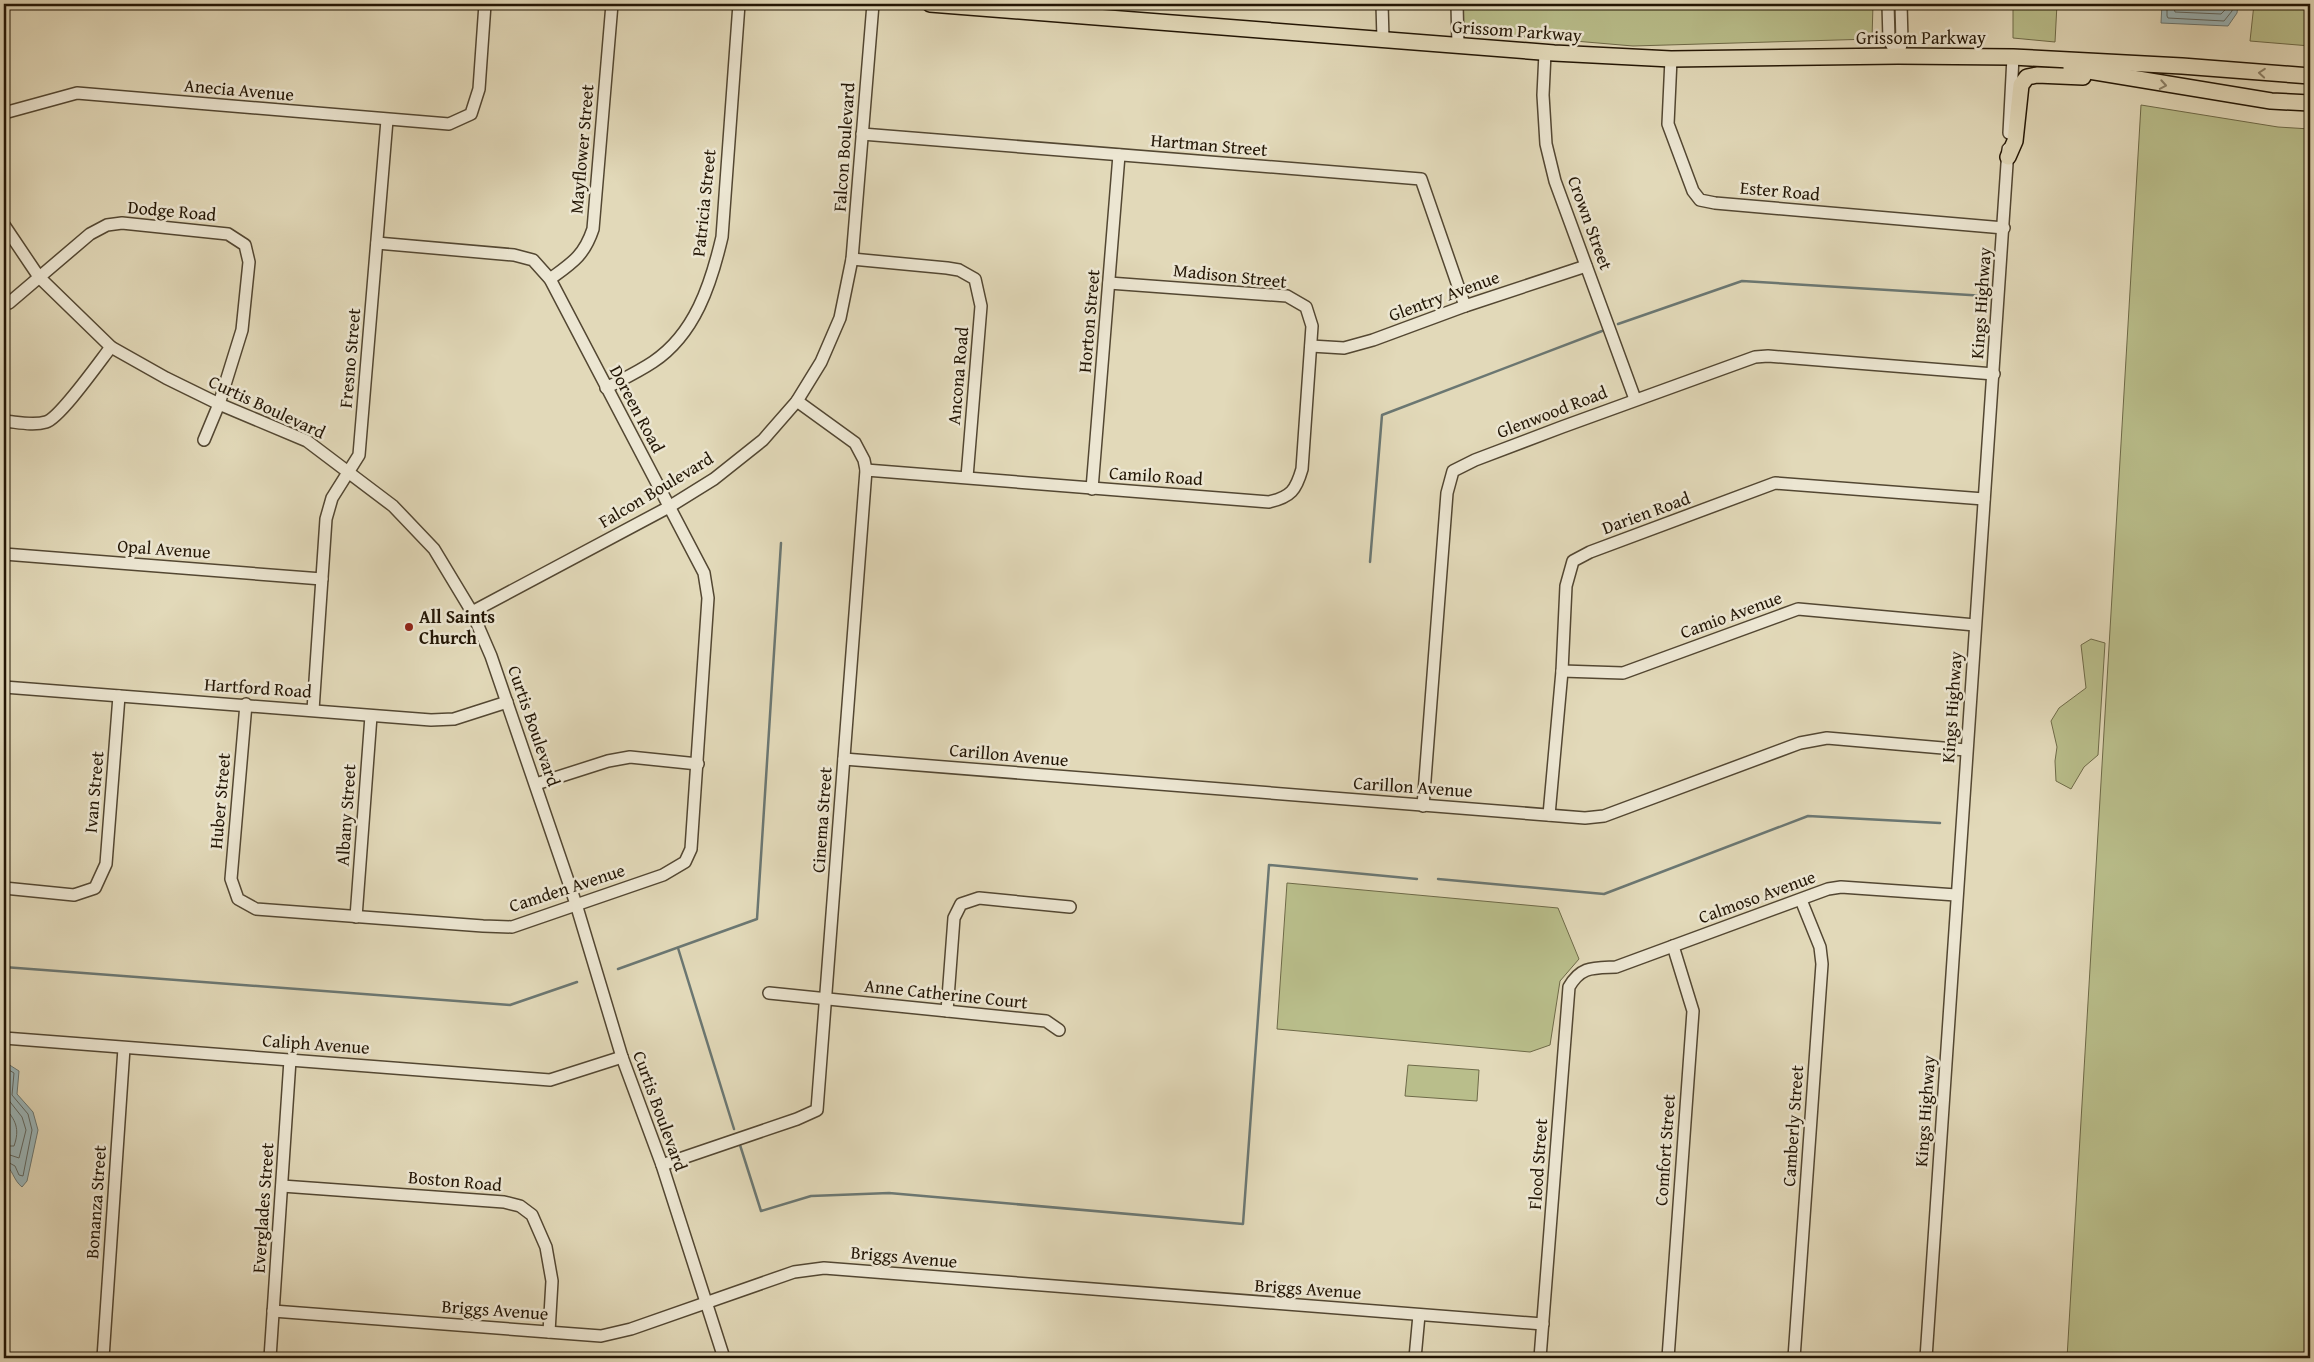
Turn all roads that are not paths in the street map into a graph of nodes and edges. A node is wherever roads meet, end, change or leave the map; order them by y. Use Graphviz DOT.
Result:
graph roads {
  1 [pos="485,4"];
  2 [pos="612,4"];
  3 [pos="738,4"];
  4 [pos="873,4"];
  5 [pos="930,4"];
  6 [pos="1382,4"];
  7 [pos="1457,4"];
  8 [pos="1888,4"];
  9 [pos="1901,4"];
  10 [pos="1383,39"];
  11 [pos="1458,46"];
  12 [pos="1545,53"];
  13 [pos="1898,56"];
  14 [pos="2013,58"];
  15 [pos="1671,59"];
  16 [pos="2115,76"];
  17 [pos="2310,76"];
  18 [pos="2310,103"];
  19 [pos="4,112"];
  20 [pos="387,120"];
  21 [pos="862,134"];
  22 [pos="1119,156"];
  23 [pos="2008,157"];
  24 [pos="4,225"];
  25 [pos="2004,228"];
  26 [pos="377,243"];
  27 [pos="852,259"];
  28 [pos="1586,266"];
  29 [pos="39,277"];
  30 [pos="550,279"];
  31 [pos="1109,283"];
  32 [pos="9,303"];
  33 [pos="1465,306"];
  34 [pos="1311,346"];
  35 [pos="111,347"];
  36 [pos="1994,374"];
  37 [pos="606,388"];
  38 [pos="1635,399"];
  39 [pos="797,402"];
  40 [pos="218,404"];
  41 [pos="4,421"];
  42 [pos="204,440"];
  43 [pos="866,470"];
  44 [pos="350,472"];
  45 [pos="967,477"];
  46 [pos="1092,489"];
  47 [pos="1984,499"];
  48 [pos="669,507"];
  49 [pos="4,554"];
  50 [pos="322,578"];
  51 [pos="472,612"];
  52 [pos="1975,626"];
  53 [pos="1562,671"];
  54 [pos="4,687"];
  55 [pos="120,696"];
  56 [pos="507,702"];
  57 [pos="246,704"];
  58 [pos="313,710"];
  59 [pos="371,716"];
  60 [pos="1966,750"];
  61 [pos="844,759"];
  62 [pos="698,764"];
  63 [pos="536,784"];
  64 [pos="1423,806"];
  65 [pos="1549,815"];
  66 [pos="4,888"];
  67 [pos="1956,895"];
  68 [pos="238,899"];
  69 [pos="1801,900"];
  70 [pos="576,904"];
  71 [pos="1070,906"];
  72 [pos="356,917"];
  73 [pos="1673,946"];
  74 [pos="1576,974"];
  75 [pos="769,994"];
  76 [pos="826,1000"];
  77 [pos="947,1011"];
  78 [pos="1059,1030"];
  79 [pos="4,1038"];
  80 [pos="124,1048"];
  81 [pos="622,1057"];
  82 [pos="290,1060"];
  83 [pos="662,1165"];
  84 [pos="282,1186"];
  85 [pos="706,1303"];
  86 [pos="273,1311"];
  87 [pos="1419,1315"];
  88 [pos="1543,1324"];
  89 [pos="549,1332"];
  90 [pos="103,1358"];
  91 [pos="270,1358"];
  92 [pos="724,1358"];
  93 [pos="1415,1358"];
  94 [pos="1540,1358"];
  95 [pos="1668,1358"];
  96 [pos="1794,1358"];
  97 [pos="1926,1358"];
  1 -- 20 [label="street, Anecia Avenue"];
  2 -- 30 [label="street, Mayflower Street"];
  3 -- 37 [label="street, Patricia Street"];
  4 -- 21 [label="street, Falcon Boulevard"];
  5 -- 10 [label="main road, Grissom Parkway"];
  6 -- 10 [label="street"];
  7 -- 11 [label="street"];
  8 -- 13 [label="street"];
  9 -- 13 [label="street"];
  10 -- 11 [label="main road, Grissom Parkway"];
  11 -- 12 [label="main road, Grissom Parkway"];
  12 -- 15 [label="main road, Grissom Parkway"];
  12 -- 28 [label="street, Crown Street"];
  13 -- 14 [label="main road, Grissom Parkway"];
  13 -- 15 [label="main road, Grissom Parkway"];
  14 -- 16 [label="main road, Grissom Parkway"];
  17 -- 14 [label="main road, Grissom Parkway, one-way"];
  14 -- 23 [label="street, Kings Highway"];
  15 -- 25 [label="street, Ester Road"];
  16 -- 18 [label="main road, Grissom Parkway, one-way"];
  16 -- 23 [label="main road"];
  19 -- 20 [label="street, Anecia Avenue"];
  20 -- 26 [label="street, Fresno Street"];
  21 -- 22 [label="street, Hartman Street"];
  21 -- 27 [label="street, Falcon Boulevard"];
  22 -- 31 [label="street, Horton Street"];
  22 -- 33 [label="street, Hartman Street"];
  23 -- 25 [label="street, Kings Highway"];
  24 -- 29 [label="street, Curtis Boulevard"];
  25 -- 36 [label="street, Kings Highway"];
  26 -- 30 [label="street, Doreen Road"];
  26 -- 44 [label="street, Fresno Street"];
  27 -- 39 [label="street, Falcon Boulevard"];
  27 -- 45 [label="street, Ancona Road"];
  28 -- 33 [label="street, Glentry Avenue"];
  28 -- 38 [label="street, Crown Street"];
  29 -- 32 [label="street, Dodge Road"];
  29 -- 35 [label="street, Curtis Boulevard"];
  29 -- 40 [label="street, Dodge Road"];
  30 -- 37 [label="street, Doreen Road"];
  31 -- 34 [label="street, Madison Street"];
  31 -- 46 [label="street, Horton Street"];
  33 -- 34 [label="street, Glentry Avenue"];
  34 -- 46 [label="street, Camilo Road"];
  35 -- 40 [label="street, Curtis Boulevard"];
  35 -- 41 [label="street"];
  36 -- 38 [label="street, Glenwood Road"];
  36 -- 47 [label="street, Kings Highway"];
  37 -- 48 [label="street, Doreen Road"];
  38 -- 64 [label="street, Glenwood Road"];
  39 -- 43 [label="street, Cinema Street"];
  39 -- 48 [label="street, Falcon Boulevard"];
  40 -- 42 [label="street, Dodge Road"];
  40 -- 44 [label="street, Curtis Boulevard"];
  43 -- 45 [label="street, Camilo Road"];
  43 -- 61 [label="street, Cinema Street"];
  44 -- 50 [label="street, Fresno Street"];
  44 -- 51 [label="street, Curtis Boulevard"];
  45 -- 46 [label="street, Camilo Road"];
  47 -- 52 [label="street, Kings Highway"];
  47 -- 53 [label="street, Darien Road"];
  48 -- 51 [label="street, Falcon Boulevard"];
  48 -- 62 [label="street, Doreen Road"];
  49 -- 50 [label="street, Opal Avenue"];
  50 -- 58 [label="street, Fresno Street"];
  51 -- 56 [label="street, Curtis Boulevard"];
  52 -- 53 [label="street, Camio Avenue"];
  52 -- 60 [label="street, Kings Highway"];
  53 -- 65 [label="street, Darien Road"];
  54 -- 55 [label="street, Hartford Road"];
  55 -- 57 [label="street, Hartford Road"];
  55 -- 66 [label="street, Ivan Street"];
  56 -- 59 [label="street, Hartford Road"];
  56 -- 63 [label="street, Curtis Boulevard"];
  57 -- 58 [label="street, Hartford Road"];
  57 -- 68 [label="street, Huber Street"];
  58 -- 59 [label="street, Hartford Road"];
  59 -- 72 [label="street, Albany Street"];
  60 -- 65 [label="street, Carillon Avenue"];
  60 -- 67 [label="street, Kings Highway"];
  61 -- 64 [label="street, Carillon Avenue"];
  61 -- 76 [label="street, Cinema Street"];
  62 -- 63 [label="street"];
  62 -- 70 [label="street, Camden Avenue"];
  63 -- 70 [label="street, Curtis Boulevard"];
  64 -- 65 [label="street, Carillon Avenue"];
  67 -- 69 [label="street, Calmoso Avenue"];
  67 -- 97 [label="street, Kings Highway"];
  68 -- 72 [label="street, Camden Avenue"];
  69 -- 73 [label="street, Calmoso Avenue"];
  69 -- 96 [label="street, Camberly Street"];
  70 -- 72 [label="street, Camden Avenue"];
  70 -- 81 [label="street, Curtis Boulevard"];
  71 -- 77 [label="street"];
  73 -- 74 [label="street, Calmoso Avenue"];
  73 -- 95 [label="street, Comfort Street"];
  74 -- 88 [label="street, Flood Street"];
  75 -- 76 [label="street, Anne Catherine Court"];
  76 -- 77 [label="street, Anne Catherine Court"];
  76 -- 83 [label="street, Cinema Street"];
  77 -- 78 [label="street, Anne Catherine Court"];
  79 -- 80 [label="street, Caliph Avenue"];
  80 -- 82 [label="street, Caliph Avenue"];
  80 -- 90 [label="street, Bonanza Street"];
  81 -- 82 [label="street, Caliph Avenue"];
  81 -- 83 [label="street, Curtis Boulevard"];
  82 -- 84 [label="street, Everglades Street"];
  83 -- 85 [label="street, Curtis Boulevard"];
  84 -- 86 [label="street, Everglades Street"];
  84 -- 89 [label="street, Boston Road"];
  85 -- 87 [label="street, Briggs Avenue"];
  85 -- 89 [label="street, Briggs Avenue"];
  85 -- 92 [label="street, Curtis Boulevard"];
  86 -- 89 [label="street, Briggs Avenue"];
  86 -- 91 [label="street, Everglades Street"];
  87 -- 88 [label="street, Briggs Avenue"];
  87 -- 93 [label="street"];
  88 -- 94 [label="street, Flood Street"];
}
